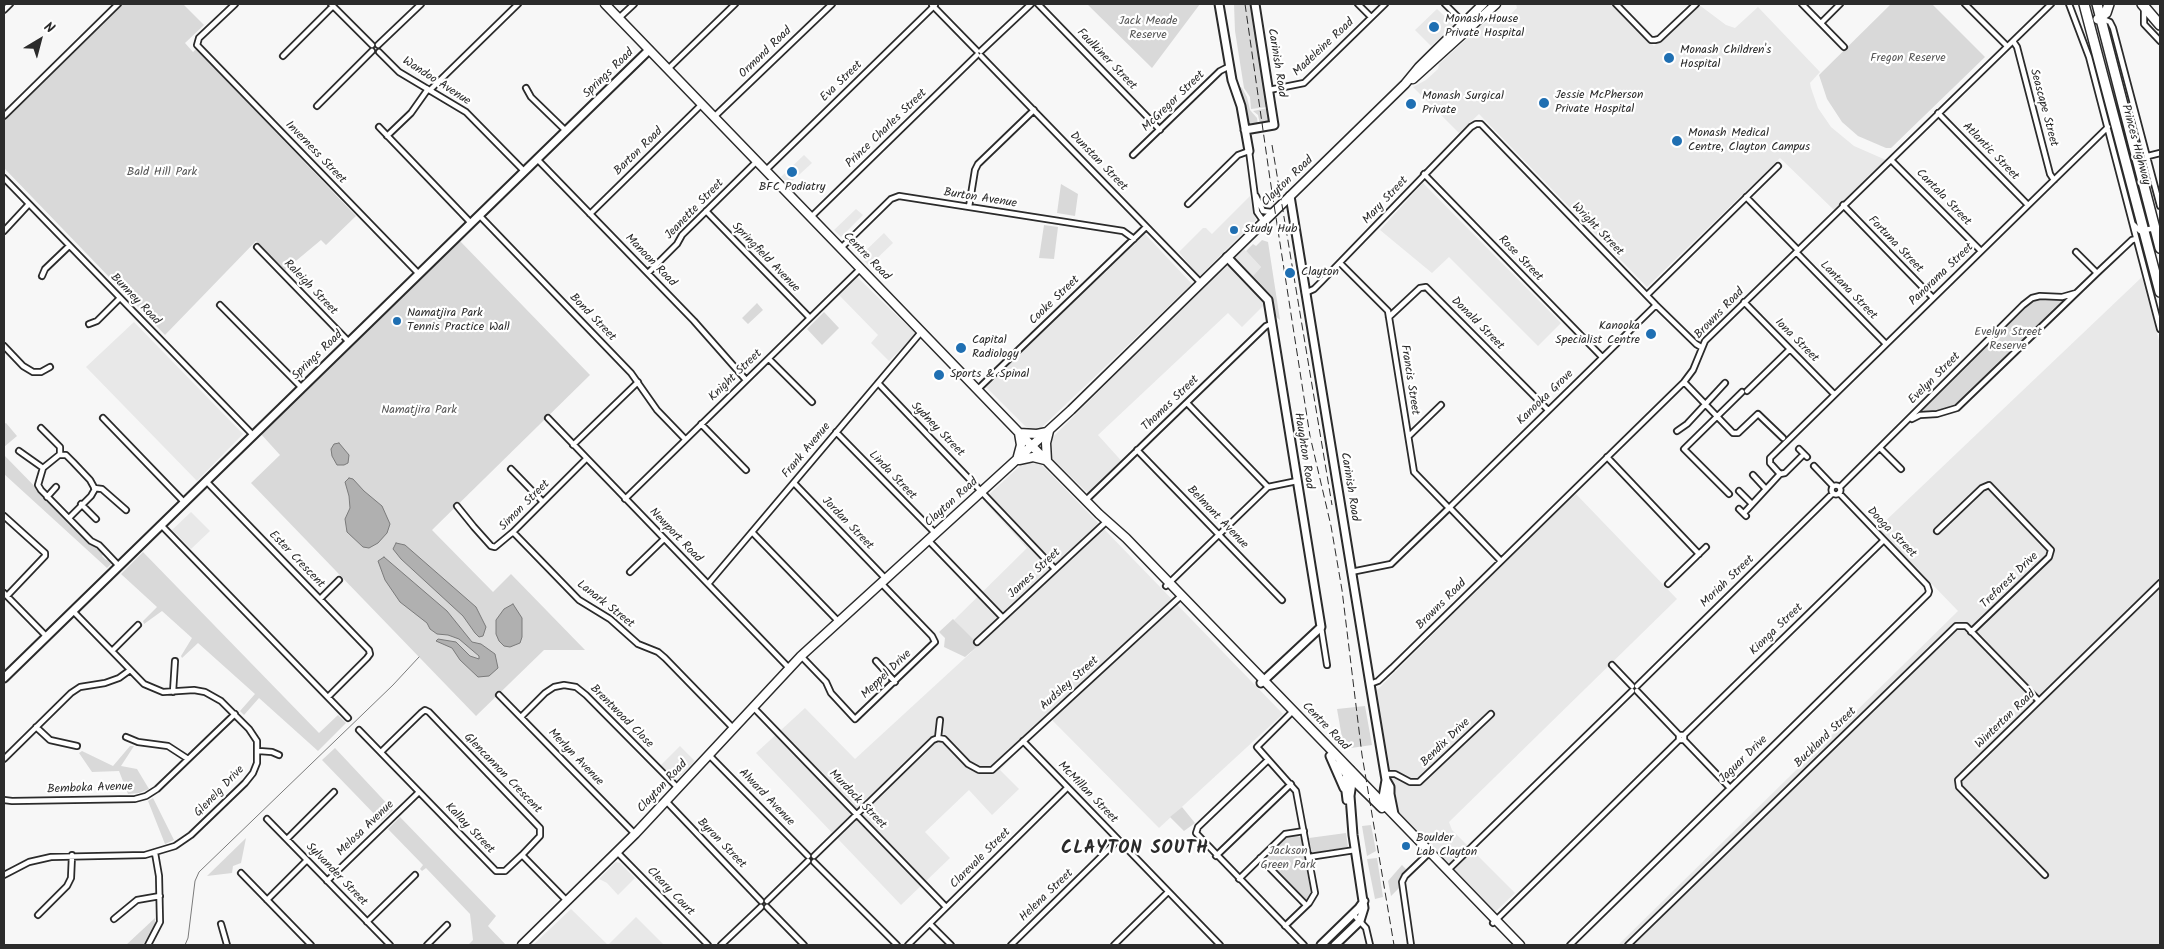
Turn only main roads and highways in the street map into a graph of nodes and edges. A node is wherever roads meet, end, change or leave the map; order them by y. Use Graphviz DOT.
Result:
graph roads {
  1 [pos="604,4"];
  2 [pos="1483,4"];
  3 [pos="1496,4"];
  4 [pos="2097,4"];
  5 [pos="2109,4"];
  6 [pos="2083,5"];
  7 [pos="2142,5"];
  8 [pos="2101,18"];
  9 [pos="2089,20"];
  10 [pos="2160,25"];
  11 [pos="1405,84"];
  12 [pos="2160,248"];
  13 [pos="2160,292"];
  14 [pos="1049,431"];
  15 [pos="1019,433"];
  16 [pos="1033,446"];
  17 [pos="1017,460"];
  18 [pos="1047,461"];
  19 [pos="1262,682"];
  20 [pos="1351,774"];
  21 [pos="1381,803"];
  22 [pos="1428,854"];
  23 [pos="1494,921"];
  24 [pos="522,945"];
  25 [pos="1515,945"];
  26 [pos="1520,945"];
  1 -- 15 [label="main road, Centre Road"];
  2 -- 11 [label="main road, Clayton Road"];
  3 -- 11 [label="main road, Clayton Road"];
  4 -- 8 [label="highway, Princes Highway"];
  5 -- 8 [label="highway"];
  6 -- 9 [label="highway, Princes Highway"];
  7 -- 10 [label="highway"];
  8 -- 9 [label="highway"];
  8 -- 12 [label="highway, Princes Highway"];
  9 -- 13 [label="highway, Princes Highway"];
  11 -- 14 [label="main road, Clayton Road"];
  14 -- 15 [label="main road"];
  14 -- 16 [label="main road, Clayton Road"];
  14 -- 18 [label="main road"];
  15 -- 16 [label="main road, Centre Road"];
  15 -- 17 [label="main road"];
  16 -- 17 [label="main road, Clayton Road"];
  16 -- 18 [label="main road, Centre Road"];
  17 -- 18 [label="main road"];
  17 -- 24 [label="main road, Clayton Road"];
  18 -- 19 [label="main road, Centre Road"];
  19 -- 20 [label="main road, Centre Road"];
  19 -- 20 [label="main road, Centre Road"];
  20 -- 21 [label="main road, Centre Road"];
  20 -- 21 [label="main road, Centre Road"];
  21 -- 22 [label="main road, Centre Road"];
  21 -- 22 [label="main road, Centre Road"];
  22 -- 23 [label="main road, Centre Road"];
  22 -- 23 [label="main road, Centre Road"];
  23 -- 25 [label="main road, Centre Road"];
  23 -- 26 [label="main road, Centre Road"];
}
